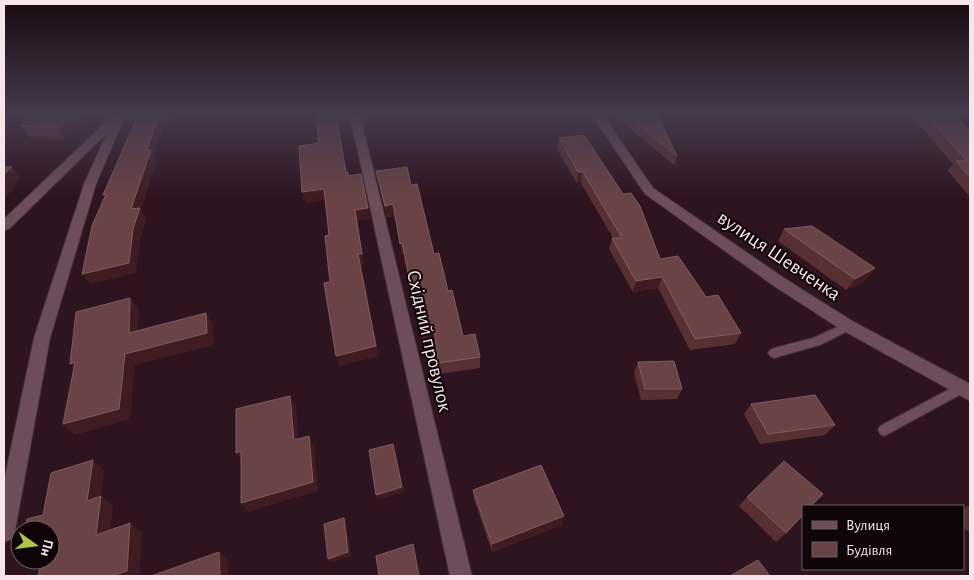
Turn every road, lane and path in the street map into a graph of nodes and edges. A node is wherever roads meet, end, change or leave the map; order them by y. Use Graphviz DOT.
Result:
graph roads {
  1 [pos="91,142"];
  2 [pos="108,142"];
  3 [pos="361,142"];
  4 [pos="616,142"];
  5 [pos="4,226"];
  6 [pos="848,326"];
  7 [pos="774,353"];
  8 [pos="966,391"];
  9 [pos="884,430"];
  10 [pos="4,531"];
  11 [pos="461,576"];
  1 -- 5 [label="street"];
  2 -- 10 [label="street"];
  3 -- 11 [label="street, Східний провулок"];
  4 -- 6 [label="street, вулиця Шевченка"];
  6 -- 7 [label="lane"];
  6 -- 8 [label="street, вулиця Шевченка"];
  8 -- 9 [label="lane"];
}
